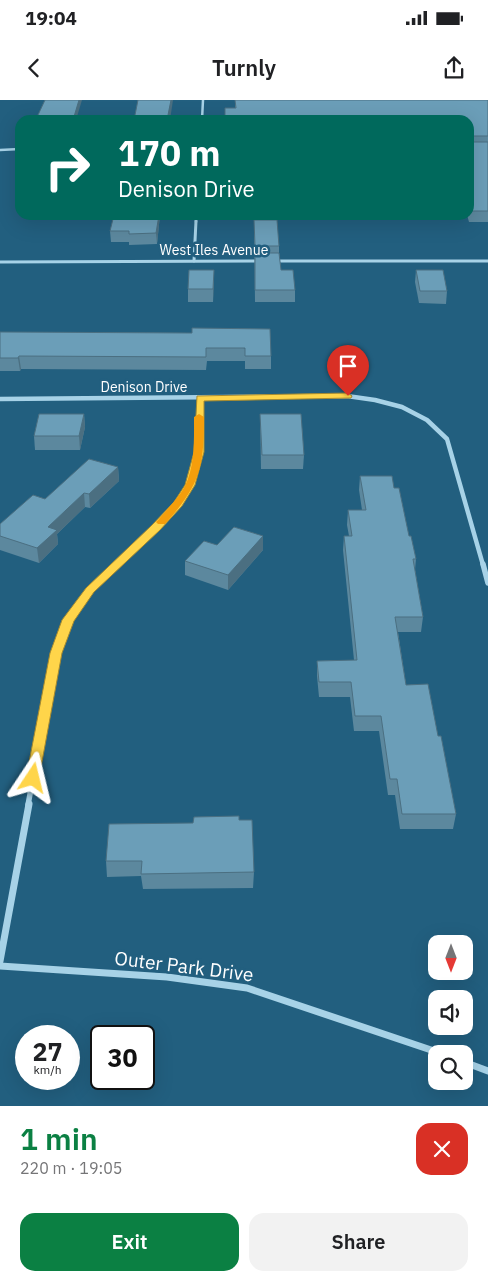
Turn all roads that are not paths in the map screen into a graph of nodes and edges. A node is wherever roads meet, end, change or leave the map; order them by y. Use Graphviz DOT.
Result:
graph roads {
  1 [pos="203,100"];
  2 [pos="202,115"];
  3 [pos="0,150"];
  4 [pos="15,150"];
  5 [pos="196,220"];
  6 [pos="194,261"];
  7 [pos="488,261"];
  8 [pos="0,262"];
  9 [pos="200,398"];
  10 [pos="0,399"];
  11 [pos="488,583"];
  12 [pos="0,961"];
  13 [pos="0,966"];
  14 [pos="428,1049"];
  15 [pos="473,1065"];
  16 [pos="488,1071"];
  1 -- 2 [label="street"];
  3 -- 4 [label="street"];
  5 -- 6 [label="street"];
  6 -- 7 [label="street, West Iles Avenue"];
  6 -- 8 [label="street, West Iles Avenue"];
  9 -- 10 [label="street, Denison Drive"];
  9 -- 11 [label="street, Denison Drive"];
  9 -- 12 [label="street"];
  13 -- 14 [label="street, Outer Park Drive"];
  15 -- 16 [label="street"];
}
